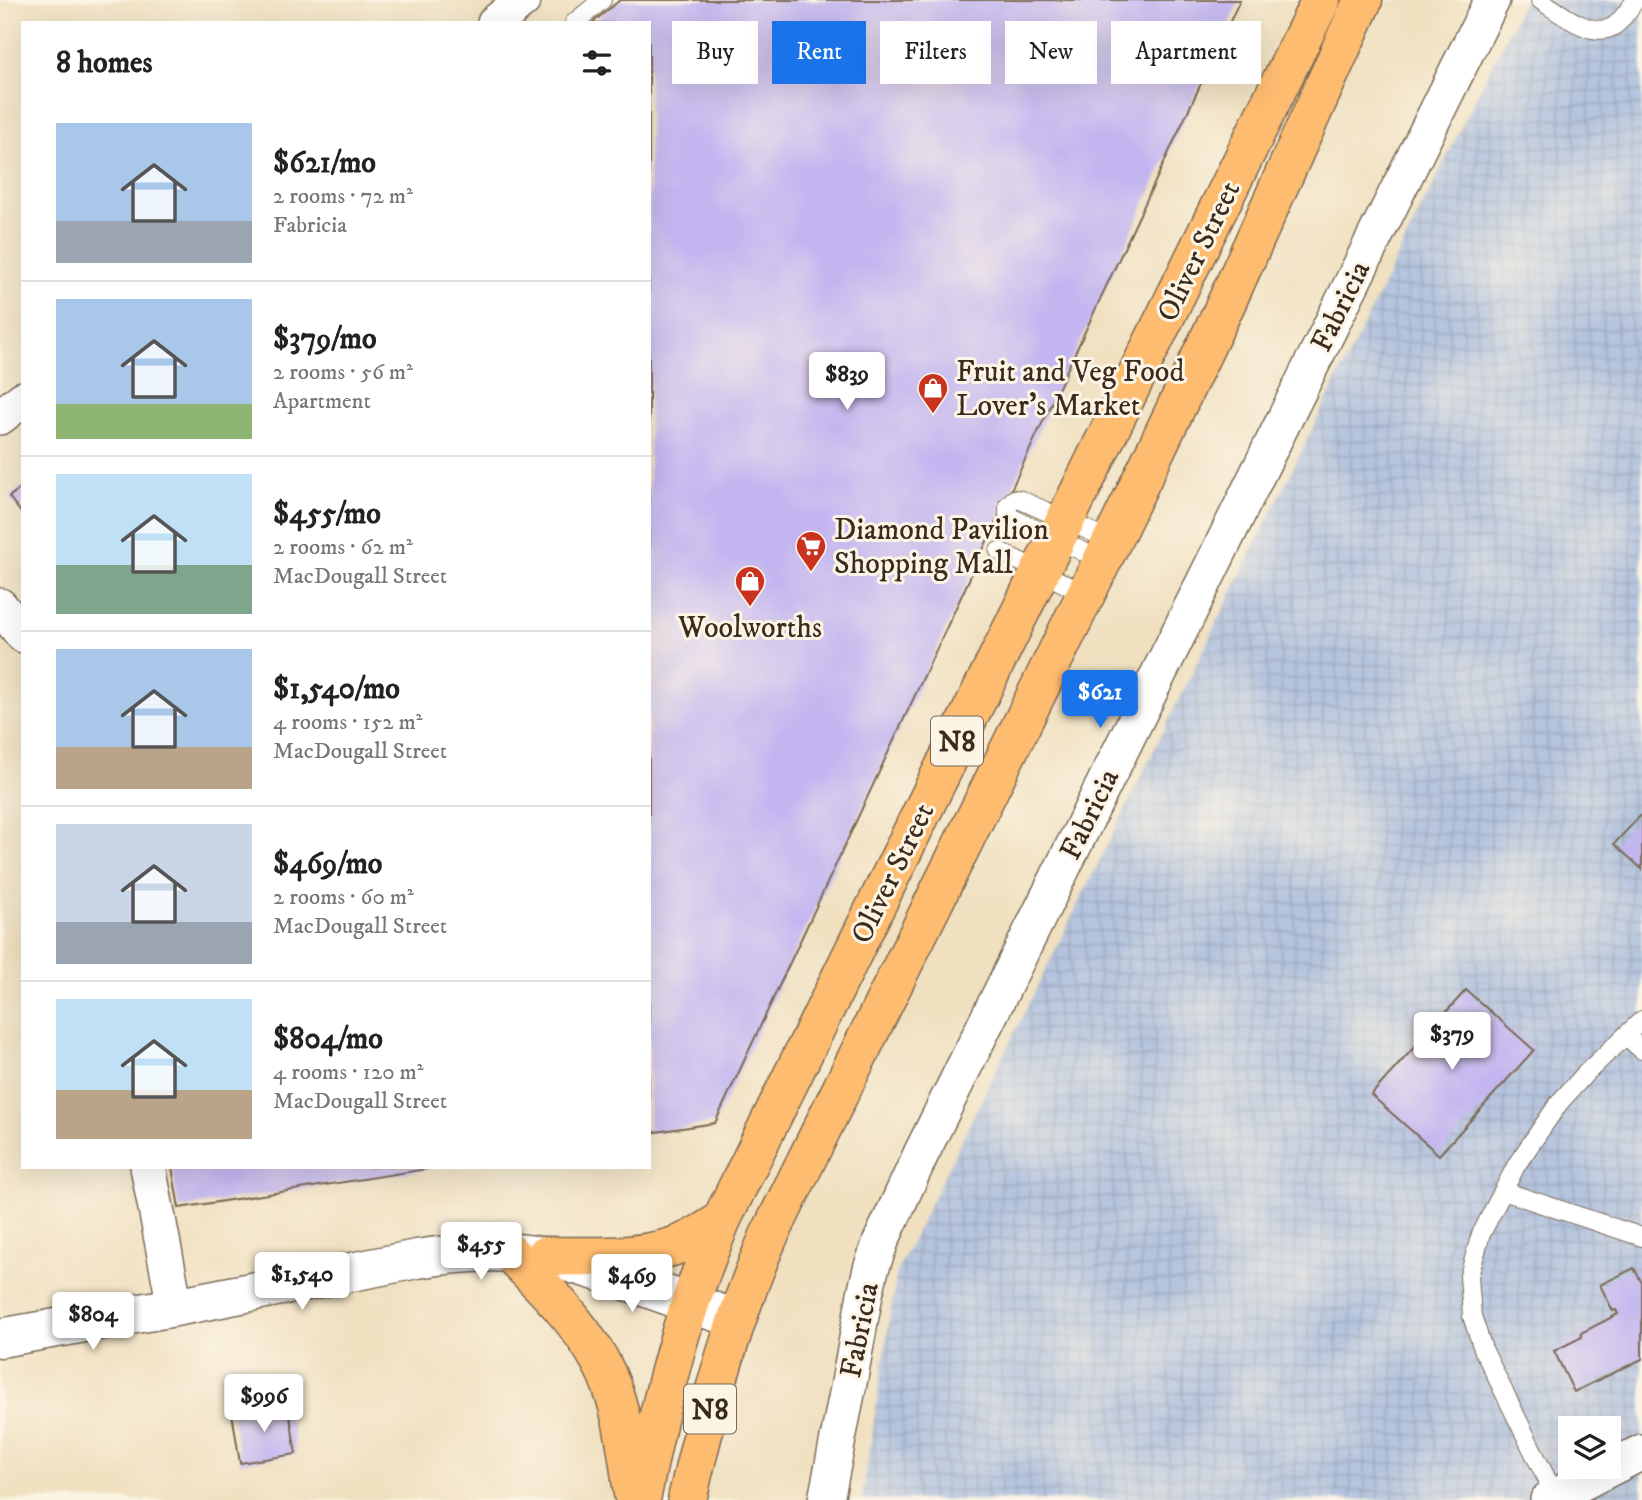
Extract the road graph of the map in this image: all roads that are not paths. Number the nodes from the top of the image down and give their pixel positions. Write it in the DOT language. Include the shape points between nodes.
graph roads {
  1 [pos="523,0"];
  2 [pos="602,0"];
  3 [pos="1321,0"];
  4 [pos="1363,0"];
  5 [pos="1492,0"];
  6 [pos="1540,0"];
  7 [pos="1636,0"];
  8 [pos="497,21"];
  9 [pos="576,21"];
  10 [pos="21,401"];
  11 [pos="0,417"];
  12 [pos="1055,544"];
  13 [pos="999,551"];
  14 [pos="1108,551"];
  15 [pos="1085,594"];
  16 [pos="0,606"];
  17 [pos="21,632"];
  18 [pos="1642,1020"];
  19 [pos="1626,1035"];
  20 [pos="1642,1050"];
  21 [pos="148,1169"];
  22 [pos="1503,1191"];
  23 [pos="721,1221"];
  24 [pos="1642,1237"];
  25 [pos="526,1254"];
  26 [pos="690,1304"];
  27 [pos="175,1307"];
  28 [pos="737,1319"];
  29 [pos="0,1338"];
  30 [pos="1642,1452"];
  31 [pos="1552,1498"];
  32 [pos="634,1500"];
  33 [pos="641,1500"];
  34 [pos="687,1500"];
  35 [pos="825,1500"];
  1 -- 8 [label="street"];
  2 -- 9 [label="lane"];
  3 -- 12 [label="highway, Oliver Street / N8"];
  4 -- 14 [label="highway, Oliver Street / N8"];
  5 -- 35 [label="street, Fabricia" via="881,1241 865,1294"];
  6 -- 7 [label="lane" via="1590,30 1616,25"];
  10 -- 11 [label="street"];
  12 -- 13 [label="lane"];
  12 -- 14 [label="lane"];
  12 -- 15 [label="lane"];
  12 -- 23 [label="highway, Oliver Street / N8"];
  14 -- 15 [label="highway, Oliver Street / N8"];
  15 -- 28 [label="highway, Oliver Street / N8" via="768,1238"];
  16 -- 17 [label="street"];
  18 -- 19 [label="lane"];
  19 -- 20 [label="lane"];
  19 -- 22 [label="lane" via="1559,1103"];
  21 -- 27 [label="street"];
  22 -- 24 [label="lane"];
  22 -- 31 [label="lane" via="1481,1234 1469,1276 1472,1316"];
  23 -- 25 [label="highway" via="682,1243 634,1254"];
  23 -- 26 [label="highway, Oliver Street / N8"];
  25 -- 26 [label="street" via="629,1281"];
  25 -- 27 [label="street" via="444,1255"];
  25 -- 32 [label="highway" via="541,1284 601,1360 625,1437"];
  26 -- 28 [label="street"];
  26 -- 33 [label="highway, Oliver Street / N8" via="660,1406"];
  27 -- 29 [label="street"];
  28 -- 34 [label="highway, Oliver Street / N8"];
  30 -- 31 [label="street"];
}
